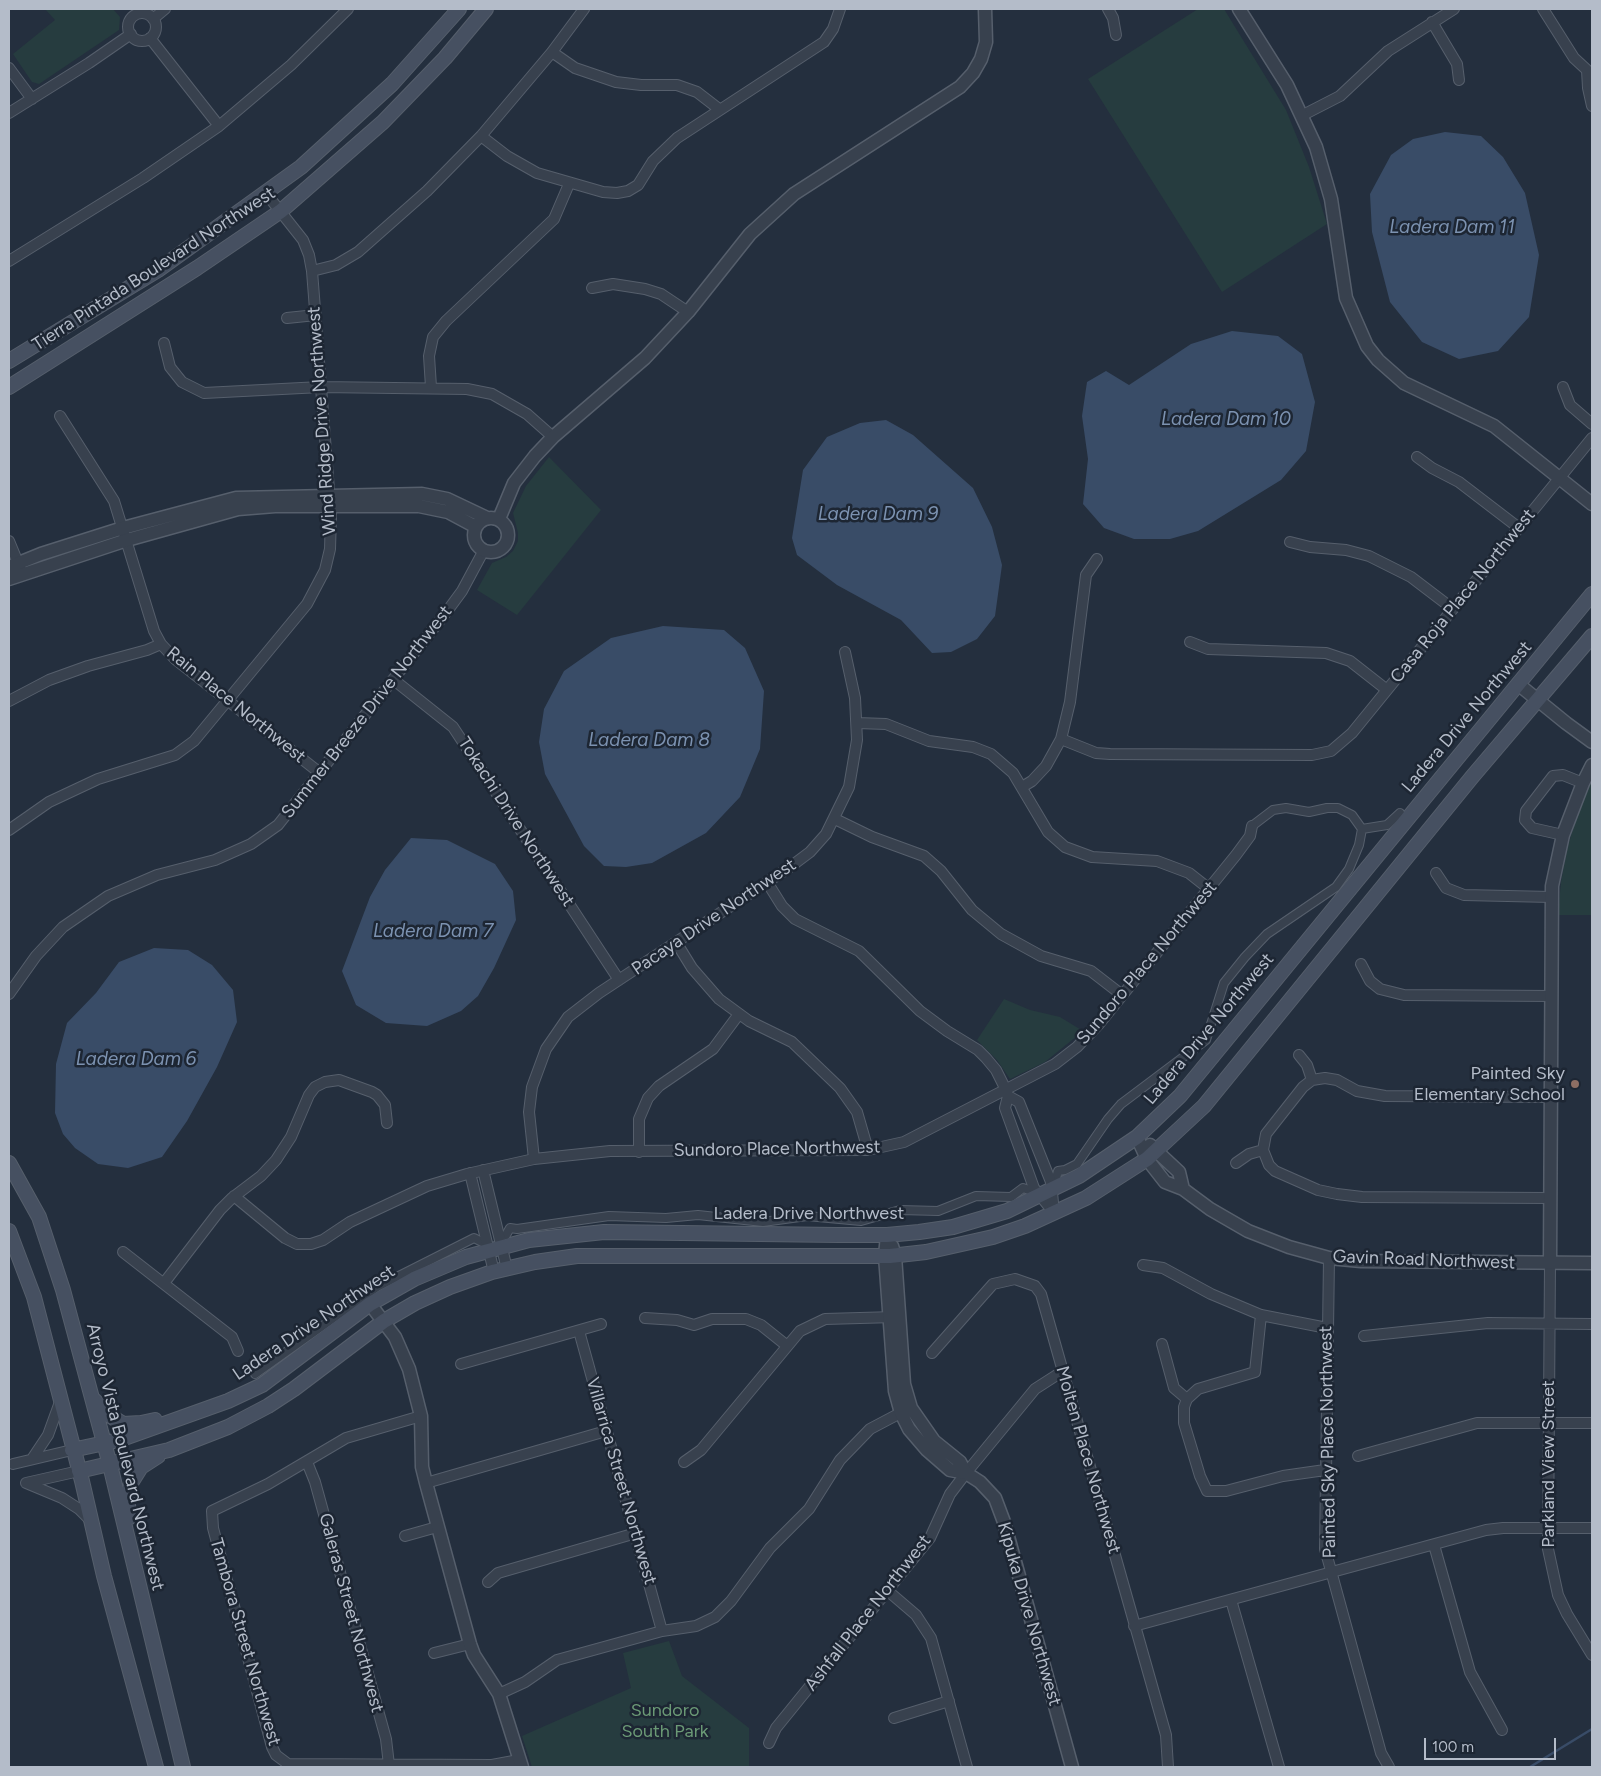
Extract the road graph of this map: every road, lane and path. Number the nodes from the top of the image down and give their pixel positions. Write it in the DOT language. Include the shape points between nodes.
graph roads {
  1 [pos="126,9"];
  2 [pos="165,9"];
  3 [pos="348,9"];
  4 [pos="459,9"];
  5 [pos="486,9"];
  6 [pos="584,9"];
  7 [pos="840,9"];
  8 [pos="985,9"];
  9 [pos="1108,9"];
  10 [pos="1239,9"];
  11 [pos="1454,9"];
  12 [pos="1543,9"];
  13 [pos="133,17"];
  14 [pos="153,19"];
  15 [pos="1432,22"];
  16 [pos="131,34"];
  17 [pos="1116,35"];
  18 [pos="150,38"];
  19 [pos="552,52"];
  20 [pos="9,68"];
  21 [pos="1459,80"];
  22 [pos="32,99"];
  23 [pos="1592,106"];
  24 [pos="720,110"];
  25 [pos="9,113"];
  26 [pos="1303,115"];
  27 [pos="219,126"];
  28 [pos="481,136"];
  29 [pos="569,184"];
  30 [pos="266,192"];
  31 [pos="280,211"];
  32 [pos="9,261"];
  33 [pos="312,271"];
  34 [pos="592,288"];
  35 [pos="688,312"];
  36 [pos="316,314"];
  37 [pos="287,318"];
  38 [pos="164,342"];
  39 [pos="9,361"];
  40 [pos="9,387"];
  41 [pos="321,387"];
  42 [pos="431,387"];
  43 [pos="1563,387"];
  44 [pos="60,416"];
  45 [pos="1592,424"];
  46 [pos="552,437"];
  47 [pos="1592,438"];
  48 [pos="1417,457"];
  49 [pos="1560,479"];
  50 [pos="330,500"];
  51 [pos="1592,504"];
  52 [pos="493,518"];
  53 [pos="476,527"];
  54 [pos="1519,528"];
  55 [pos="125,534"];
  56 [pos="9,541"];
  57 [pos="1290,542"];
  58 [pos="484,550"];
  59 [pos="1097,559"];
  60 [pos="16,568"];
  61 [pos="9,579"];
  62 [pos="1592,594"];
  63 [pos="1453,609"];
  64 [pos="1592,636"];
  65 [pos="1190,642"];
  66 [pos="161,644"];
  67 [pos="845,652"];
  68 [pos="394,680"];
  69 [pos="1518,684"];
  70 [pos="1387,690"];
  71 [pos="1537,699"];
  72 [pos="9,701"];
  73 [pos="228,701"];
  74 [pos="857,723"];
  75 [pos="1061,739"];
  76 [pos="1592,742"];
  77 [pos="1592,765"];
  78 [pos="320,773"];
  79 [pos="1583,783"];
  80 [pos="1022,788"];
  81 [pos="1400,813"];
  82 [pos="835,819"];
  83 [pos="1252,826"];
  84 [pos="1362,829"];
  85 [pos="9,830"];
  86 [pos="1563,835"];
  87 [pos="1436,873"];
  88 [pos="767,882"];
  89 [pos="1208,888"];
  90 [pos="1551,896"];
  91 [pos="676,942"];
  92 [pos="1361,964"];
  93 [pos="619,980"];
  94 [pos="9,994"];
  95 [pos="1122,995"];
  96 [pos="1550,996"];
  97 [pos="739,1014"];
  98 [pos="1299,1055"];
  99 [pos="1312,1080"];
  100 [pos="1007,1093"];
  101 [pos="1549,1097"];
  102 [pos="387,1122"];
  103 [pos="1137,1136"];
  104 [pos="868,1150"];
  105 [pos="1158,1150"];
  106 [pos="1264,1150"];
  107 [pos="639,1152"];
  108 [pos="534,1159"];
  109 [pos="1146,1159"];
  110 [pos="9,1163"];
  111 [pos="1236,1163"];
  112 [pos="483,1170"];
  113 [pos="470,1173"];
  114 [pos="1044,1188"];
  115 [pos="1182,1189"];
  116 [pos="234,1196"];
  117 [pos="1549,1198"];
  118 [pos="1054,1213"];
  119 [pos="9,1231"];
  120 [pos="887,1235"];
  121 [pos="495,1244"];
  122 [pos="123,1252"];
  123 [pos="890,1256"];
  124 [pos="1329,1258"];
  125 [pos="1550,1263"];
  126 [pos="1592,1263"];
  127 [pos="1143,1265"];
  128 [pos="501,1270"];
  129 [pos="164,1283"];
  130 [pos="370,1304"];
  131 [pos="1261,1315"];
  132 [pos="895,1317"];
  133 [pos="646,1318"];
  134 [pos="384,1321"];
  135 [pos="601,1324"];
  136 [pos="1549,1324"];
  137 [pos="1592,1324"];
  138 [pos="1327,1328"];
  139 [pos="579,1331"];
  140 [pos="1364,1336"];
  141 [pos="1162,1344"];
  142 [pos="786,1345"];
  143 [pos="238,1351"];
  144 [pos="932,1353"];
  145 [pos="461,1364"];
  146 [pos="1063,1371"];
  147 [pos="255,1374"];
  148 [pos="91,1397"];
  149 [pos="1187,1399"];
  150 [pos="60,1402"];
  151 [pos="906,1410"];
  152 [pos="197,1413"];
  153 [pos="421,1416"];
  154 [pos="1548,1422"];
  155 [pos="1592,1423"];
  156 [pos="606,1431"];
  157 [pos="103,1443"];
  158 [pos="72,1450"];
  159 [pos="169,1450"];
  160 [pos="1358,1456"];
  161 [pos="32,1459"];
  162 [pos="307,1462"];
  163 [pos="684,1462"];
  164 [pos="13,1464"];
  165 [pos="110,1464"];
  166 [pos="1325,1470"];
  167 [pos="79,1471"];
  168 [pos="966,1472"];
  169 [pos="426,1482"];
  170 [pos="92,1522"];
  171 [pos="437,1527"];
  172 [pos="1548,1527"];
  173 [pos="1592,1528"];
  174 [pos="636,1533"];
  175 [pos="405,1536"];
  176 [pos="1434,1545"];
  177 [pos="1331,1573"];
  178 [pos="137,1578"];
  179 [pos="488,1582"];
  180 [pos="888,1591"];
  181 [pos="1232,1600"];
  182 [pos="1134,1626"];
  183 [pos="662,1631"];
  184 [pos="470,1644"];
  185 [pos="434,1653"];
  186 [pos="1592,1655"];
  187 [pos="500,1694"];
  188 [pos="949,1701"];
  189 [pos="894,1718"];
  190 [pos="1502,1730"];
  191 [pos="769,1743"];
  192 [pos="521,1764"];
  193 [pos="389,1765"];
  194 [pos="288,1766"];
  195 [pos="156,1767"];
  196 [pos="184,1767"];
  197 [pos="967,1767"];
  198 [pos="1072,1767"];
  199 [pos="1168,1767"];
  200 [pos="1278,1767"];
  201 [pos="1389,1767"];
  1 -- 13 [label="street"];
  2 -- 14 [label="street"];
  3 -- 27 [label="street" via="291,65"];
  4 -- 30 [label="main road, Tierra Pintada Boulevard Northwest" via="392,84 301,167"];
  5 -- 31 [label="main road, Tierra Pintada Boulevard Northwest" via="445,58 389,116"];
  6 -- 19 [label="street"];
  7 -- 24 [label="street" via="824,42"];
  8 -- 35 [label="street" via="986,42 981,59 960,88 794,194 750,234"];
  9 -- 17 [label="street"];
  10 -- 26 [label="street"];
  11 -- 15 [label="street"];
  12 -- 23 [label="street" via="1574,58 1588,70"];
  13 -- 14 [label="street" via="141,13"];
  13 -- 16 [label="street" via="129,25"];
  14 -- 18 [label="street" via="156,27"];
  15 -- 21 [label="street" via="1457,64"];
  15 -- 26 [label="street" via="1388,51 1340,96"];
  16 -- 18 [label="street" via="137,40"];
  16 -- 22 [label="street"];
  18 -- 27 [label="street"];
  19 -- 24 [label="street" via="575,68 616,82 684,87 697,92"];
  19 -- 28 [label="street"];
  20 -- 22 [label="street"];
  22 -- 25 [label="street"];
  24 -- 29 [label="street" via="677,138 653,161 638,185 628,191 603,192"];
  26 -- 49 [label="street" via="1332,199 1346,298 1367,346 1404,383 1494,426"];
  27 -- 32 [label="street" via="143,178"];
  28 -- 29 [label="street" via="537,173"];
  28 -- 33 [label="street" via="427,191 358,252 336,265"];
  29 -- 42 [label="street" via="554,219 433,337 429,356"];
  30 -- 31 [label="street, Wind Ridge Drive Northwest"];
  30 -- 39 [label="main road, Tierra Pintada Boulevard Northwest" via="158,270"];
  31 -- 33 [label="street, Wind Ridge Drive Northwest" via="302,240"];
  31 -- 40 [label="main road, Tierra Pintada Boulevard Northwest" via="197,268"];
  33 -- 36 [label="street, Wind Ridge Drive Northwest"];
  34 -- 35 [label="street" via="614,284 646,289 661,294"];
  35 -- 46 [label="street" via="645,358"];
  36 -- 37 [label="street"];
  36 -- 41 [label="street, Wind Ridge Drive Northwest"];
  38 -- 41 [label="street" via="170,367 182,382 204,393"];
  41 -- 42 [label="street"];
  41 -- 50 [label="street, Wind Ridge Drive Northwest"];
  42 -- 46 [label="street" via="492,394 527,414"];
  43 -- 45 [label="street" via="1570,405"];
  44 -- 55 [label="street, Rain Place Northwest" via="114,502"];
  46 -- 52 [label="street" via="514,483"];
  47 -- 49 [label="street, Casa Roja Place Northwest"];
  48 -- 54 [label="street" via="1459,482"];
  49 -- 51 [label="street"];
  49 -- 54 [label="street, Casa Roja Place Northwest"];
  50 -- 52 [label="street" via="422,494 447,499"];
  50 -- 53 [label="street" via="419,506 448,512"];
  50 -- 55 [label="street" via="238,509"];
  50 -- 73 [label="street, Wind Ridge Drive Northwest" via="330,549 319,583 307,604"];
  52 -- 53 [label="street"];
  52 -- 58 [label="street" via="508,530 507,542 498,550"];
  53 -- 58 [label="street" via="476,542"];
  54 -- 63 [label="street, Casa Roja Place Northwest"];
  55 -- 60 [label="street"];
  55 -- 66 [label="street, Rain Place Northwest" via="154,631"];
  56 -- 60 [label="street"];
  57 -- 63 [label="street" via="1369,556 1411,577"];
  58 -- 68 [label="street, Summer Breeze Drive Northwest" via="462,591"];
  59 -- 75 [label="street" via="1086,575 1070,702"];
  60 -- 61 [label="street"];
  62 -- 69 [label="main road, Ladera Drive Northwest"];
  63 -- 70 [label="street, Casa Roja Place Northwest"];
  64 -- 71 [label="main road"];
  65 -- 70 [label="street" via="1208,650 1326,653 1350,661"];
  66 -- 72 [label="street" via="49,680"];
  66 -- 73 [label="street, Rain Place Northwest"];
  67 -- 74 [label="street, Pacaya Drive Northwest" via="854,690"];
  68 -- 78 [label="street, Summer Breeze Drive Northwest"];
  68 -- 93 [label="street, Tokachi Drive Northwest" via="453,727"];
  69 -- 71 [label="street"];
  69 -- 103 [label="main road, Ladera Drive Northwest" via="1180,1096"];
  70 -- 75 [label="street, Casa Roja Place Northwest" via="1352,733 1331,751 1312,755 1110,754"];
  71 -- 76 [label="street"];
  71 -- 105 [label="main road" via="1204,1106"];
  73 -- 78 [label="street, Rain Place Northwest"];
  73 -- 85 [label="street, Wind Ridge Drive Northwest" via="194,741 175,755 98,779 49,802"];
  74 -- 80 [label="street" via="886,724 929,741 981,750 1003,764"];
  74 -- 82 [label="street, Pacaya Drive Northwest" via="852,775"];
  75 -- 80 [label="street" via="1046,766"];
  77 -- 79 [label="street"];
  78 -- 94 [label="street, Summer Breeze Drive Northwest" via="278,825 251,844 215,860 157,876 108,896 63,927 36,956"];
  79 -- 86 [label="street"];
  79 -- 86 [label="street" via="1563,775 1553,776 1526,811 1525,820 1532,828"];
  80 -- 89 [label="street" via="1048,832 1065,847 1092,857 1157,862 1189,873"];
  81 -- 84 [label="street" via="1387,826"];
  82 -- 88 [label="street, Pacaya Drive Northwest" via="810,852"];
  82 -- 95 [label="street" via="924,856 941,871 972,910 1001,934 1041,956 1091,971"];
  83 -- 84 [label="street" via="1273,810 1286,808 1308,812 1338,808 1352,816"];
  83 -- 89 [label="street, Sundoro Place Northwest" via="1250,836"];
  84 -- 114 [label="street" via="1349,869 1336,887 1267,934 1224,983 1206,1040 1121,1104 1077,1164 1058,1171"];
  86 -- 90 [label="street"];
  87 -- 90 [label="street" via="1446,888 1464,895"];
  88 -- 91 [label="street, Pacaya Drive Northwest"];
  88 -- 100 [label="street" via="782,906 796,919 859,951 920,1011 978,1050 996,1070"];
  89 -- 95 [label="street, Sundoro Place Northwest"];
  90 -- 96 [label="street"];
  91 -- 93 [label="street, Pacaya Drive Northwest"];
  91 -- 97 [label="street" via="699,978"];
  92 -- 96 [label="street" via="1370,981 1392,993 1418,996"];
  93 -- 108 [label="street, Pacaya Drive Northwest" via="568,1017 546,1048 530,1100"];
  95 -- 100 [label="street, Sundoro Place Northwest" via="1072,1051"];
  96 -- 101 [label="street"];
  97 -- 104 [label="street" via="792,1042 840,1088 857,1112"];
  97 -- 107 [label="street" via="713,1048 659,1086 648,1098 639,1119"];
  98 -- 99 [label="street"];
  99 -- 101 [label="street" via="1337,1080 1358,1091 1384,1096"];
  99 -- 106 [label="street" via="1266,1134"];
  100 -- 104 [label="street, Sundoro Place Northwest" via="916,1137 890,1147"];
  100 -- 114 [label="street" via="1019,1102"];
  100 -- 114 [label="street" via="1005,1108 1034,1188"];
  101 -- 117 [label="street"];
  102 -- 116 [label="street" via="385,1105 378,1095 343,1081 319,1084 312,1091 291,1137 276,1160"];
  103 -- 105 [label="street"];
  103 -- 109 [label="street, Gavin Road Northwest"];
  103 -- 114 [label="main road, Ladera Drive Northwest" via="1079,1176"];
  104 -- 107 [label="street, Sundoro Place Northwest"];
  105 -- 109 [label="main road"];
  105 -- 115 [label="street" via="1179,1172"];
  106 -- 111 [label="street" via="1249,1154"];
  106 -- 117 [label="street" via="1275,1172 1336,1194 1362,1197"];
  107 -- 108 [label="street, Sundoro Place Northwest" via="591,1152"];
  108 -- 112 [label="street, Sundoro Place Northwest"];
  109 -- 115 [label="street, Gavin Road Northwest" via="1165,1182"];
  109 -- 118 [label="main road" via="1086,1198"];
  110 -- 148 [label="main road, Arroyo Vista Boulevard Northwest" via="38,1217 63,1290"];
  112 -- 113 [label="street, Sundoro Place Northwest"];
  112 -- 121 [label="street"];
  113 -- 116 [label="street, Sundoro Place Northwest" via="410,1193 311,1244 296,1244 284,1238"];
  113 -- 121 [label="street"];
  114 -- 118 [label="street"];
  114 -- 120 [label="main road, Ladera Drive Northwest" via="1007,1211 953,1227"];
  114 -- 121 [label="street" via="1023,1188 1011,1196 976,1196 938,1211 900,1210 860,1221 807,1216 763,1222 698,1214 666,1218 609,1216 510,1228"];
  115 -- 124 [label="street, Gavin Road Northwest" via="1248,1231"];
  116 -- 129 [label="street"];
  117 -- 125 [label="street"];
  118 -- 123 [label="main road" via="993,1237 926,1252"];
  119 -- 150 [label="main road" via="34,1297"];
  120 -- 121 [label="main road, Ladera Drive Northwest" via="604,1232"];
  120 -- 123 [label="street, Kipuka Drive Northwest"];
  121 -- 128 [label="street"];
  121 -- 130 [label="main road, Ladera Drive Northwest" via="414,1279"];
  121 -- 147 [label="street" via="474,1238 377,1287"];
  122 -- 129 [label="street"];
  123 -- 128 [label="main road" via="576,1256"];
  123 -- 132 [label="street, Kipuka Drive Northwest"];
  124 -- 125 [label="street, Gavin Road Northwest"];
  124 -- 138 [label="street, Painted Sky Place Northwest"];
  125 -- 126 [label="street, Gavin Road Northwest"];
  125 -- 136 [label="street, Parkland View Street"];
  127 -- 131 [label="street" via="1163,1268 1211,1294"];
  128 -- 134 [label="main road" via="450,1287"];
  129 -- 143 [label="street" via="232,1337"];
  130 -- 134 [label="street"];
  130 -- 152 [label="main road, Ladera Drive Northwest" via="262,1385"];
  131 -- 138 [label="street"];
  131 -- 149 [label="street" via="1254,1372 1198,1389"];
  132 -- 142 [label="street" via="825,1319 800,1331"];
  132 -- 151 [label="street, Kipuka Drive Northwest" via="894,1391"];
  133 -- 142 [label="street" via="694,1325 712,1319 746,1319 761,1325"];
  134 -- 153 [label="street" via="402,1350"];
  134 -- 159 [label="main road" via="268,1406 228,1427"];
  135 -- 139 [label="street"];
  136 -- 137 [label="street"];
  136 -- 140 [label="street" via="1488,1323"];
  136 -- 154 [label="street, Parkland View Street"];
  138 -- 166 [label="street, Painted Sky Place Northwest"];
  139 -- 145 [label="street"];
  139 -- 156 [label="street, Villarrica Street Northwest"];
  141 -- 149 [label="street" via="1174,1388"];
  142 -- 163 [label="street" via="701,1450"];
  144 -- 146 [label="street, Molten Place Northwest" via="984,1291 993,1284 1015,1279 1030,1284 1040,1294"];
  146 -- 168 [label="street, Ashfall Place Northwest" via="1035,1389"];
  146 -- 182 [label="street, Molten Place Northwest"];
  148 -- 152 [label="main road" via="109,1416 123,1424"];
  148 -- 157 [label="main road, Arroyo Vista Boulevard Northwest"];
  149 -- 166 [label="street" via="1184,1423 1207,1491 1226,1491 1283,1476"];
  150 -- 158 [label="main road"];
  150 -- 161 [label="street" via="48,1435"];
  151 -- 168 [label="street, Kipuka Drive Northwest" via="909,1429 927,1450 950,1470"];
  151 -- 183 [label="street" via="870,1430 840,1460 809,1509 770,1548 731,1602 715,1617 696,1626"];
  152 -- 157 [label="main road, Ladera Drive Northwest"];
  153 -- 162 [label="street" via="346,1438"];
  153 -- 169 [label="street" via="422,1467"];
  154 -- 155 [label="street"];
  154 -- 160 [label="street" via="1477,1423"];
  154 -- 172 [label="street, Parkland View Street"];
  156 -- 169 [label="street"];
  156 -- 174 [label="street, Villarrica Street Northwest"];
  157 -- 158 [label="main road, Ladera Drive Northwest"];
  157 -- 165 [label="main road, Arroyo Vista Boulevard Northwest"];
  158 -- 161 [label="street"];
  158 -- 167 [label="main road"];
  159 -- 165 [label="main road"];
  159 -- 178 [label="main road" via="141,1467 131,1483 128,1506 141,1563"];
  161 -- 164 [label="street"];
  162 -- 193 [label="street, Galeras Street Northwest" via="381,1720"];
  162 -- 194 [label="street, Tambora Street Northwest" via="212,1511 212,1528 272,1747"];
  165 -- 167 [label="main road"];
  165 -- 178 [label="main road, Arroyo Vista Boulevard Northwest"];
  166 -- 177 [label="street, Painted Sky Place Northwest" via="1325,1549"];
  167 -- 170 [label="main road"];
  167 -- 170 [label="street" via="24,1484 62,1498"];
  168 -- 180 [label="street, Ashfall Place Northwest" via="950,1494 930,1538"];
  168 -- 198 [label="street, Kipuka Drive Northwest" via="995,1498 1004,1522"];
  169 -- 171 [label="street"];
  170 -- 195 [label="main road"];
  171 -- 175 [label="street"];
  171 -- 184 [label="street"];
  172 -- 173 [label="street"];
  172 -- 176 [label="street" via="1486,1530"];
  172 -- 186 [label="street, Parkland View Street" via="1548,1550 1558,1595"];
  174 -- 179 [label="street" via="498,1573"];
  174 -- 183 [label="street, Villarrica Street Northwest"];
  176 -- 177 [label="street"];
  176 -- 190 [label="street" via="1470,1672"];
  177 -- 181 [label="street"];
  177 -- 201 [label="street, Painted Sky Place Northwest" via="1381,1753"];
  178 -- 196 [label="main road, Arroyo Vista Boulevard Northwest"];
  180 -- 188 [label="street" via="916,1616 931,1638"];
  180 -- 191 [label="street, Ashfall Place Northwest" via="776,1728"];
  181 -- 182 [label="street"];
  181 -- 200 [label="street"];
  182 -- 199 [label="street, Molten Place Northwest" via="1166,1735"];
  183 -- 187 [label="street" via="556,1660 525,1682"];
  184 -- 185 [label="street"];
  184 -- 187 [label="street"];
  187 -- 192 [label="street"];
  188 -- 189 [label="street"];
  188 -- 197 [label="street"];
  192 -- 193 [label="street"];
  193 -- 194 [label="street"];
}
